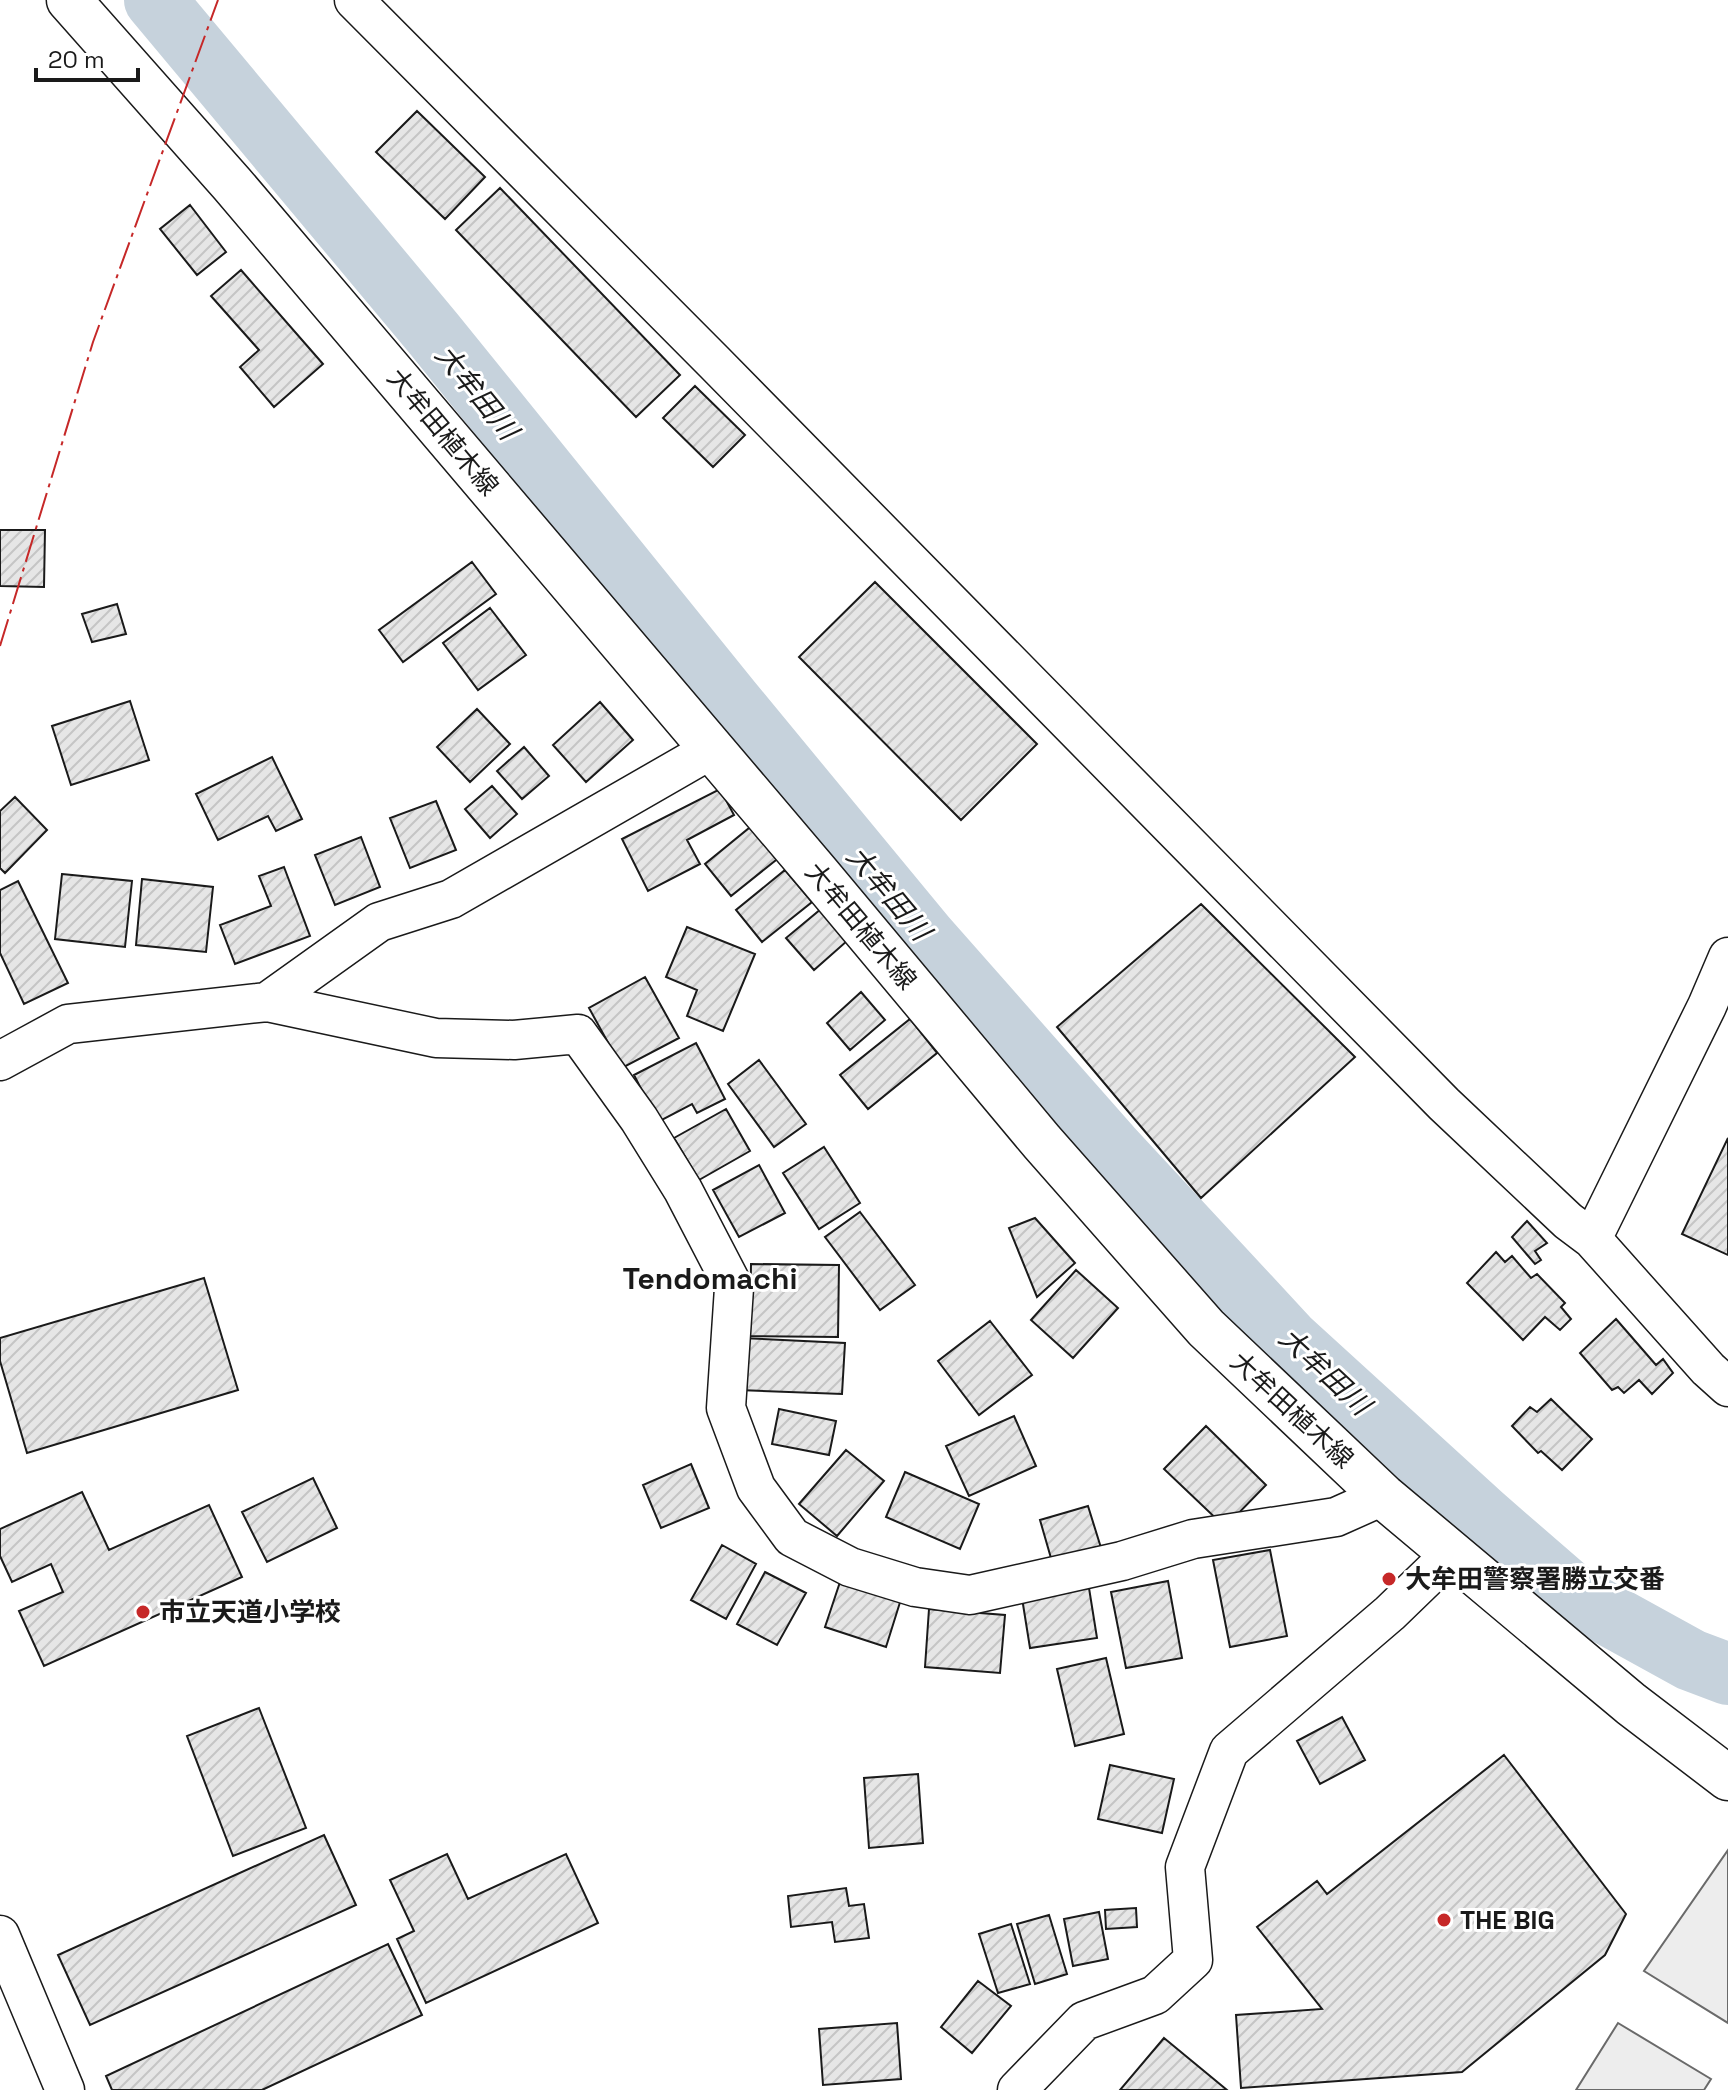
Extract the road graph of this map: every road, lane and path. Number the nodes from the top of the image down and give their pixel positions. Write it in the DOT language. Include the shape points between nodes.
graph roads {
  1 [pos="69,0"];
  2 [pos="354,0"];
  3 [pos="712,749"];
  4 [pos="1728,957"];
  5 [pos="267,1002"];
  6 [pos="0,1061"];
  7 [pos="1592,1239"];
  8 [pos="1728,1387"];
  9 [pos="1383,1496"];
  10 [pos="1451,1554"];
  11 [pos="1728,1778"];
  12 [pos="0,1935"];
  13 [pos="65,2090"];
  14 [pos="1017,2090"];
  1 -- 3 [label="main road, 大牟田植木線"];
  2 -- 7 [label="street" via="1444,1104"];
  3 -- 5 [label="street" via="451,899 379,922"];
  3 -- 9 [label="main road, 大牟田植木線" via="1042,1142 1206,1328"];
  4 -- 7 [label="street"];
  5 -- 6 [label="street" via="68,1024"];
  5 -- 9 [label="street" via="436,1038 514,1040 578,1034 683,1190 734,1288 726,1408 756,1488 792,1537 850,1567 915,1587 970,1595 1122,1561 1193,1539 1336,1517"];
  7 -- 8 [label="street"];
  9 -- 10 [label="main road, 大牟田植木線"];
  10 -- 11 [label="main road, 大牟田植木線"];
  10 -- 14 [label="street" via="1229,1751 1185,1867 1193,1960 1155,1995 1084,2021"];
  12 -- 13 [label="street"];
}
